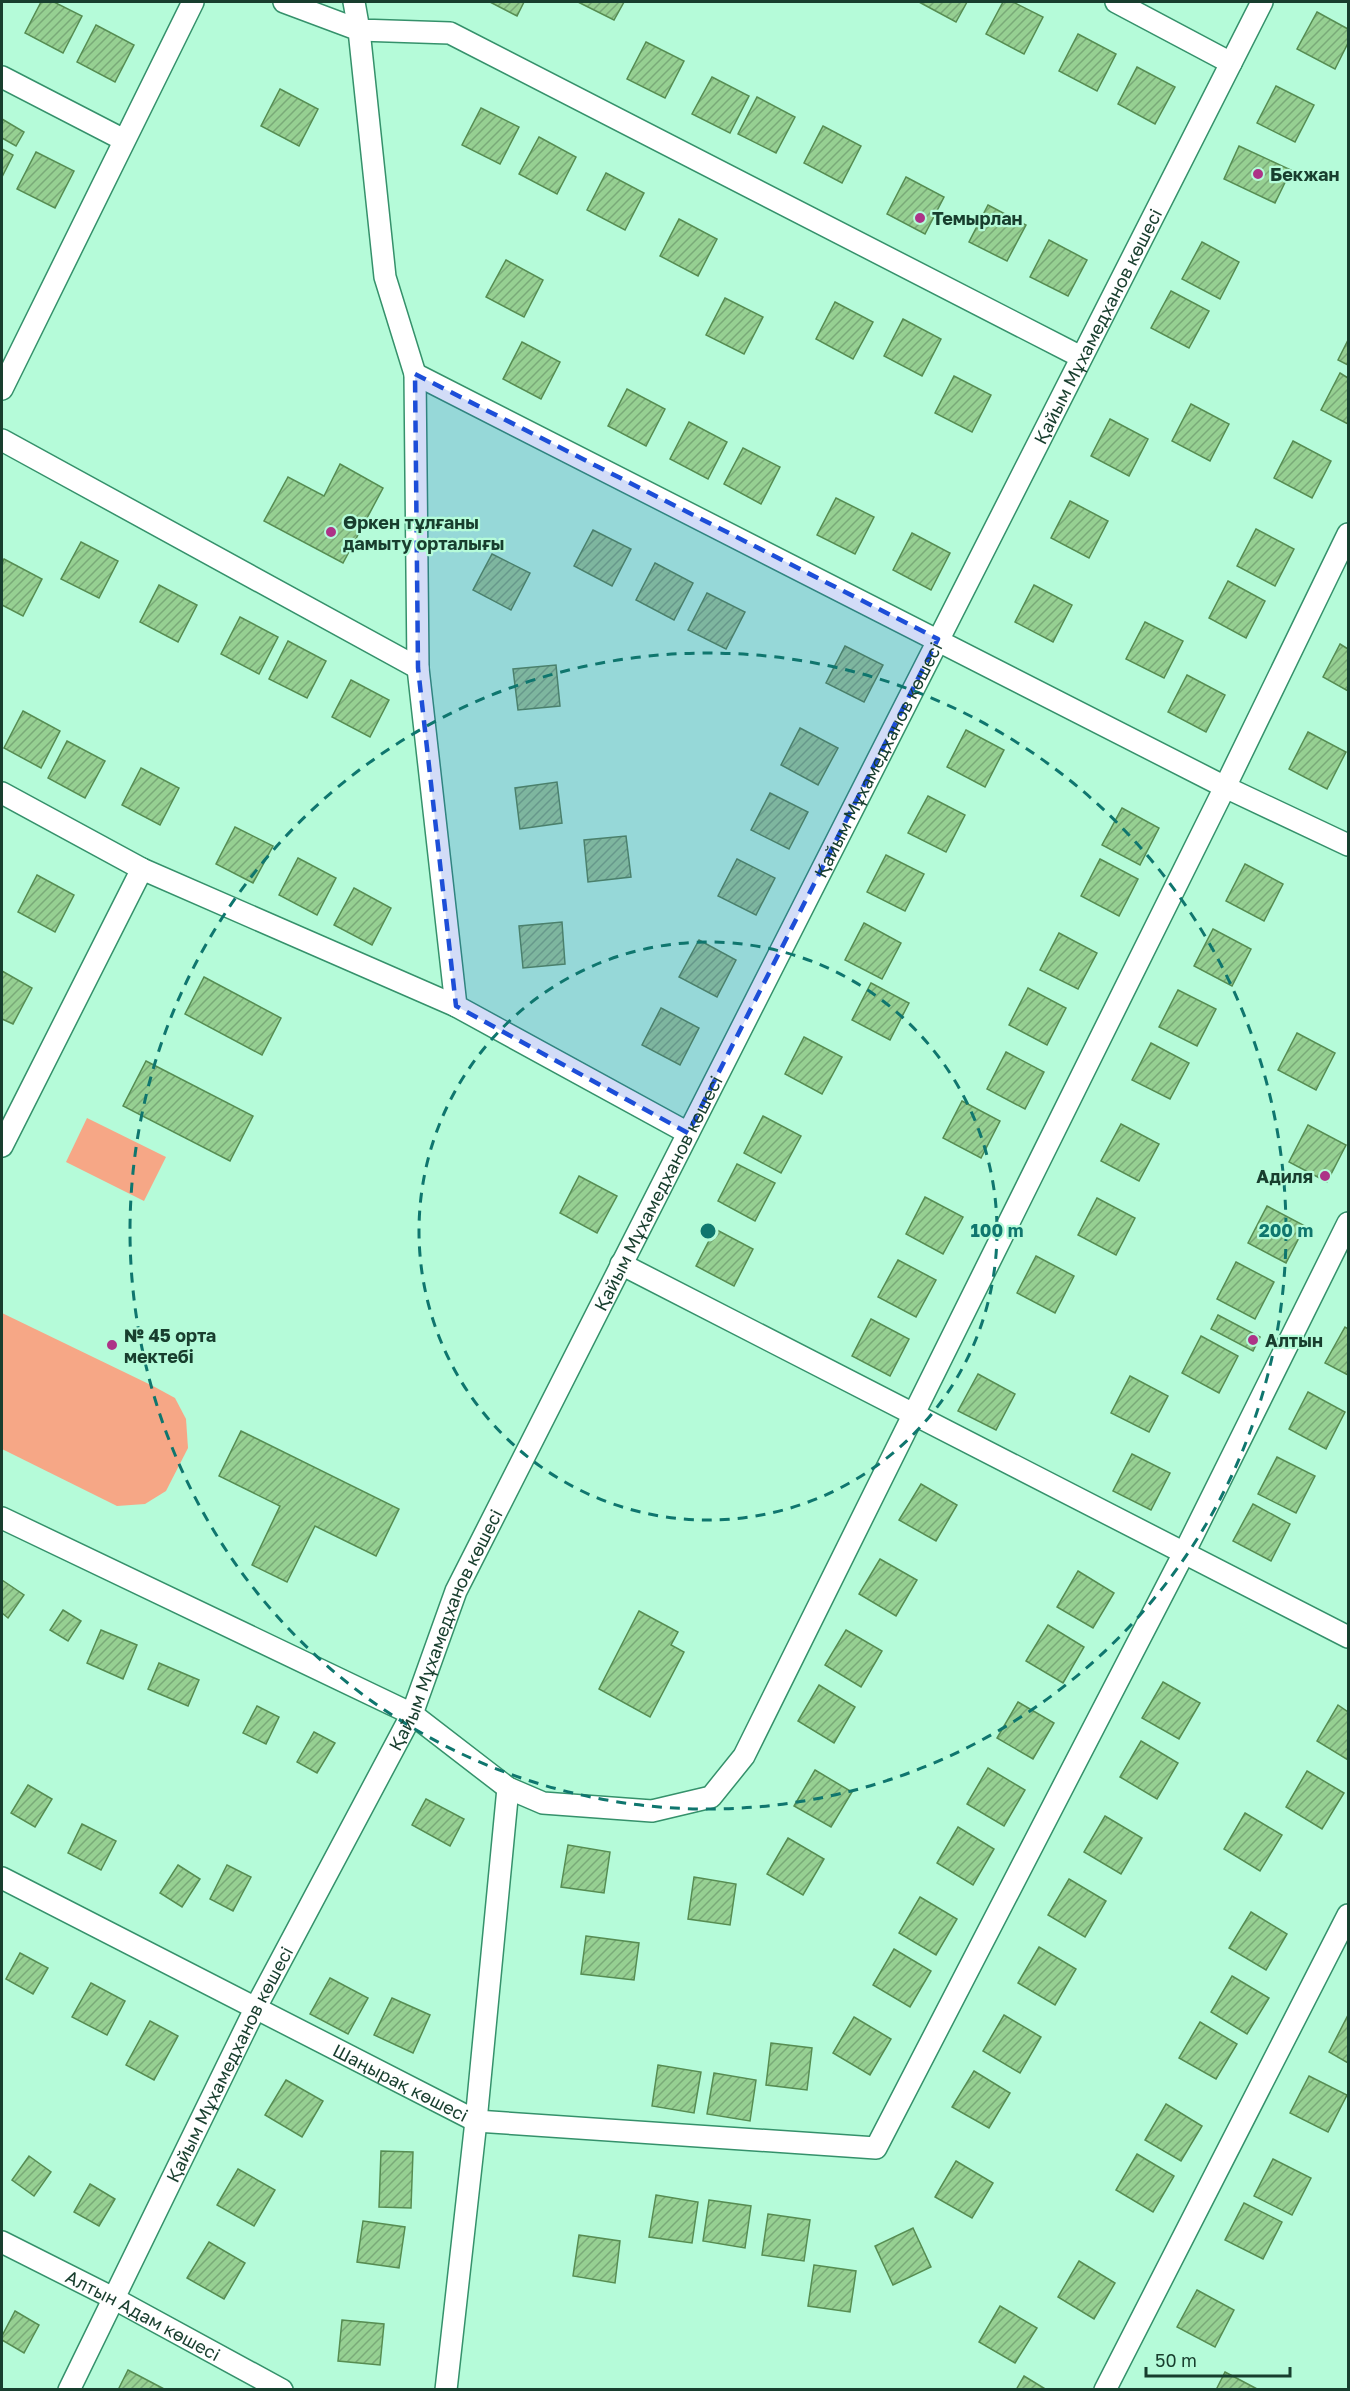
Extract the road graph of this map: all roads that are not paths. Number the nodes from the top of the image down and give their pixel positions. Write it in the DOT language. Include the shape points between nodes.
graph roads {
  1 [pos="193,2"];
  2 [pos="284,2"];
  3 [pos="354,2"];
  4 [pos="1116,2"];
  5 [pos="1262,2"];
  6 [pos="359,30"];
  7 [pos="1230,63"];
  8 [pos="2,77"];
  9 [pos="124,140"];
  10 [pos="1082,357"];
  11 [pos="415,374"];
  12 [pos="2,389"];
  13 [pos="2,440"];
  14 [pos="1348,534"];
  15 [pos="938,639"];
  16 [pos="418,668"];
  17 [pos="1226,787"];
  18 [pos="2,793"];
  19 [pos="1348,844"];
  20 [pos="142,869"];
  21 [pos="456,1006"];
  22 [pos="688,1133"];
  23 [pos="2,1146"];
  24 [pos="1348,1223"];
  25 [pos="621,1264"];
  26 [pos="915,1414"];
  27 [pos="2,1518"];
  28 [pos="1184,1553"];
  29 [pos="1348,1637"];
  30 [pos="412,1714"];
  31 [pos="508,1788"];
  32 [pos="2,1878"];
  33 [pos="1348,1916"];
  34 [pos="256,2007"];
  35 [pos="476,2121"];
  36 [pos="2,2242"];
  37 [pos="113,2298"];
  38 [pos="69,2390"];
  39 [pos="282,2390"];
  40 [pos="446,2390"];
  41 [pos="1105,2390"];
  1 -- 9 [label="street"];
  2 -- 6 [label="street"];
  3 -- 6 [label="street"];
  4 -- 7 [label="street"];
  5 -- 7 [label="street, Қайым Мұхамедханов көшесі"];
  6 -- 10 [label="street" via="450,33"];
  6 -- 11 [label="street" via="385,277"];
  7 -- 10 [label="street, Қайым Мұхамедханов көшесі"];
  8 -- 9 [label="street"];
  9 -- 12 [label="street"];
  10 -- 15 [label="street, Қайым Мұхамедханов көшесі"];
  11 -- 15 [label="street"];
  11 -- 16 [label="street"];
  13 -- 16 [label="street"];
  14 -- 17 [label="street"];
  15 -- 17 [label="street"];
  15 -- 22 [label="street, Қайым Мұхамедханов көшесі"];
  16 -- 21 [label="street"];
  17 -- 19 [label="street"];
  17 -- 26 [label="street"];
  18 -- 20 [label="street"];
  20 -- 21 [label="street"];
  20 -- 23 [label="street"];
  21 -- 22 [label="street"];
  22 -- 25 [label="street, Қайым Мұхамедханов көшесі"];
  24 -- 28 [label="street"];
  25 -- 26 [label="street"];
  25 -- 30 [label="street, Қайым Мұхамедханов көшесі" via="456,1591"];
  26 -- 28 [label="street"];
  26 -- 31 [label="street" via="744,1756 711,1797 652,1810 543,1803"];
  27 -- 30 [label="street"];
  28 -- 29 [label="street"];
  28 -- 35 [label="street, Шаңырақ көшесі" via="876,2148"];
  30 -- 31 [label="street"];
  30 -- 34 [label="street, Қайым Мұхамедханов көшесі"];
  31 -- 35 [label="street"];
  32 -- 34 [label="street, Шаңырақ көшесі"];
  33 -- 41 [label="street"];
  34 -- 35 [label="street, Шаңырақ көшесі"];
  34 -- 37 [label="street, Қайым Мұхамедханов көшесі"];
  35 -- 40 [label="street"];
  36 -- 37 [label="street, Алтын Адам көшесі"];
  37 -- 38 [label="street, Қайым Мұхамедханов көшесі"];
  37 -- 39 [label="street, Алтын Адам көшесі"];
}
